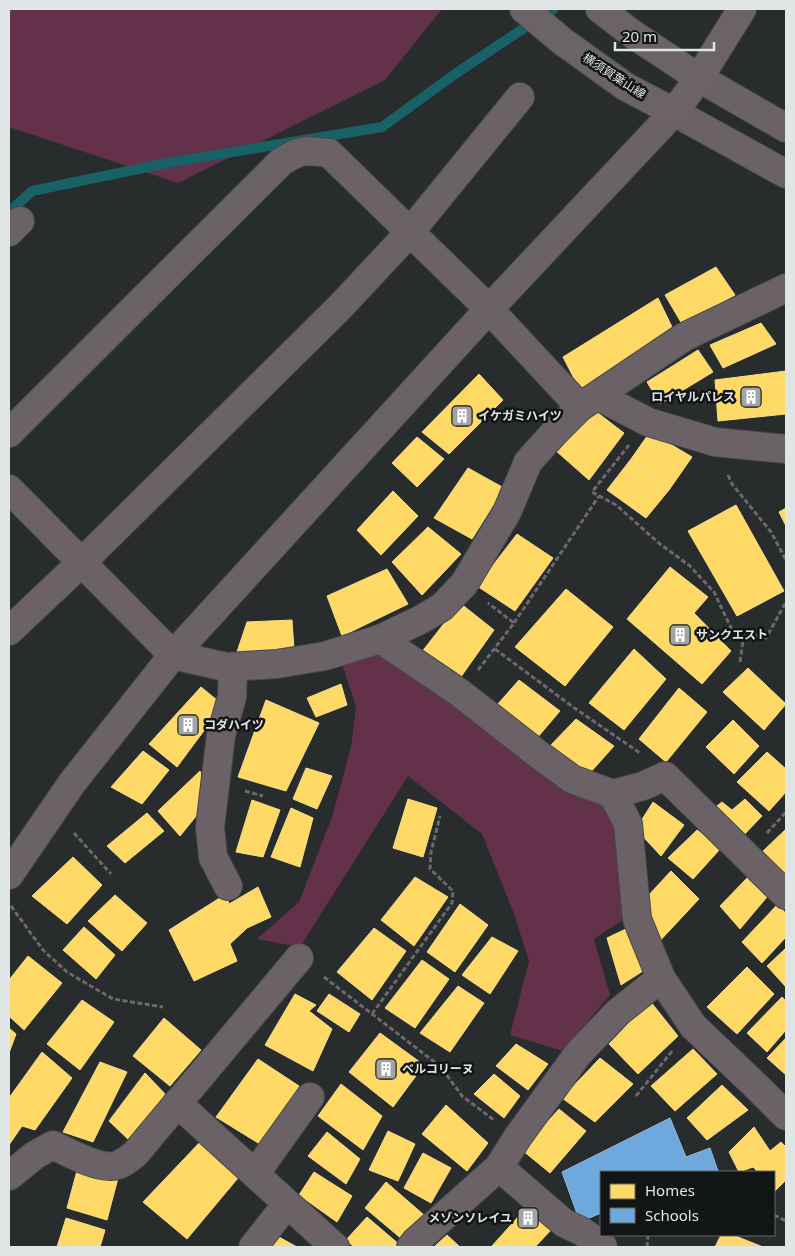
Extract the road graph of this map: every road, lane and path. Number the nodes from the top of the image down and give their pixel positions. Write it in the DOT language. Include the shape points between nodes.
graph roads {
  1 [pos="524,9"];
  2 [pos="600,9"];
  3 [pos="742,9"];
  4 [pos="699,78"];
  5 [pos="520,97"];
  6 [pos="674,112"];
  7 [pos="786,128"];
  8 [pos="786,174"];
  9 [pos="410,232"];
  10 [pos="786,288"];
  11 [pos="489,309"];
  12 [pos="589,402"];
  13 [pos="648,422"];
  14 [pos="9,433"];
  15 [pos="715,442"];
  16 [pos="786,449"];
  17 [pos="9,489"];
  18 [pos="598,496"];
  19 [pos="786,560"];
  20 [pos="81,563"];
  21 [pos="464,584"];
  22 [pos="786,602"];
  23 [pos="514,623"];
  24 [pos="9,631"];
  25 [pos="744,633"];
  26 [pos="380,639"];
  27 [pos="495,649"];
  28 [pos="173,655"];
  29 [pos="740,662"];
  30 [pos="233,666"];
  31 [pos="460,693"];
  32 [pos="665,776"];
  33 [pos="613,794"];
  34 [pos="55,809"];
  35 [pos="440,816"];
  36 [pos="111,874"];
  37 [pos="9,876"];
  38 [pos="228,886"];
  39 [pos="786,895"];
  40 [pos="9,904"];
  41 [pos="299,958"];
  42 [pos="660,978"];
  43 [pos="163,1007"];
  44 [pos="372,1014"];
  45 [pos="693,1026"];
  46 [pos="636,1096"];
  47 [pos="310,1097"];
  48 [pos="176,1103"];
  49 [pos="786,1116"];
  50 [pos="517,1138"];
  51 [pos="498,1167"];
  52 [pos="255,1174"];
  53 [pos="9,1176"];
  54 [pos="287,1204"];
  55 [pos="253,1247"];
  56 [pos="335,1247"];
  57 [pos="412,1247"];
  58 [pos="603,1247"];
  1 -- 6 [label="main road, 横須賀葉山線" via="626,87"];
  2 -- 4 [label="main road"];
  3 -- 4 [label="main road"];
  4 -- 6 [label="main road"];
  4 -- 7 [label="street"];
  5 -- 9 [label="street"];
  6 -- 8 [label="street"];
  6 -- 11 [label="street"];
  9 -- 11 [label="street"];
  9 -- 14 [label="street" via="329,153 309,150 295,153 281,162"];
  9 -- 20 [label="street" via="341,306"];
  10 -- 12 [label="street" via="684,337"];
  11 -- 12 [label="street"];
  11 -- 28 [label="street"];
  12 -- 13 [label="street"];
  12 -- 21 [label="street" via="554,432 528,462 508,512"];
  13 -- 15 [label="street"];
  13 -- 18 [label="path" via="592,492"];
  15 -- 16 [label="street"];
  15 -- 19 [label="path" via="732,484 771,532"];
  17 -- 20 [label="street"];
  18 -- 23 [label="path"];
  18 -- 25 [label="path" via="616,505 690,566 714,592 732,630"];
  20 -- 24 [label="street"];
  20 -- 28 [label="street"];
  21 -- 23 [label="path"];
  21 -- 26 [label="street" via="442,606"];
  22 -- 25 [label="path" via="766,638"];
  23 -- 27 [label="path"];
  25 -- 29 [label="path"];
  26 -- 30 [label="street" via="325,656 277,664"];
  26 -- 31 [label="street"];
  27 -- 31 [label="path"];
  27 -- 32 [label="path" via="572,708 644,756"];
  28 -- 30 [label="street"];
  28 -- 34 [label="street"];
  30 -- 38 [label="street" via="232,697 221,735 210,827 213,857"];
  31 -- 33 [label="street" via="572,778"];
  32 -- 33 [label="street"];
  32 -- 39 [label="street"];
  33 -- 42 [label="street" via="628,824 637,919"];
  34 -- 36 [label="path"];
  34 -- 37 [label="street"];
  35 -- 44 [label="path" via="430,869 453,891 452,903"];
  40 -- 43 [label="path" via="43,950 67,972 113,999"];
  41 -- 44 [label="path"];
  41 -- 48 [label="street"];
  42 -- 45 [label="street"];
  42 -- 50 [label="street" via="617,1013 578,1054"];
  44 -- 50 [label="path" via="441,1067 462,1096"];
  45 -- 46 [label="path"];
  45 -- 49 [label="street"];
  47 -- 52 [label="street"];
  48 -- 52 [label="street"];
  48 -- 53 [label="street" via="135,1154 116,1166 89,1162 53,1145 34,1155"];
  50 -- 51 [label="street"];
  51 -- 57 [label="street"];
  51 -- 58 [label="street" via="564,1223"];
  52 -- 54 [label="street"];
  54 -- 55 [label="street"];
  54 -- 56 [label="street"];
}
